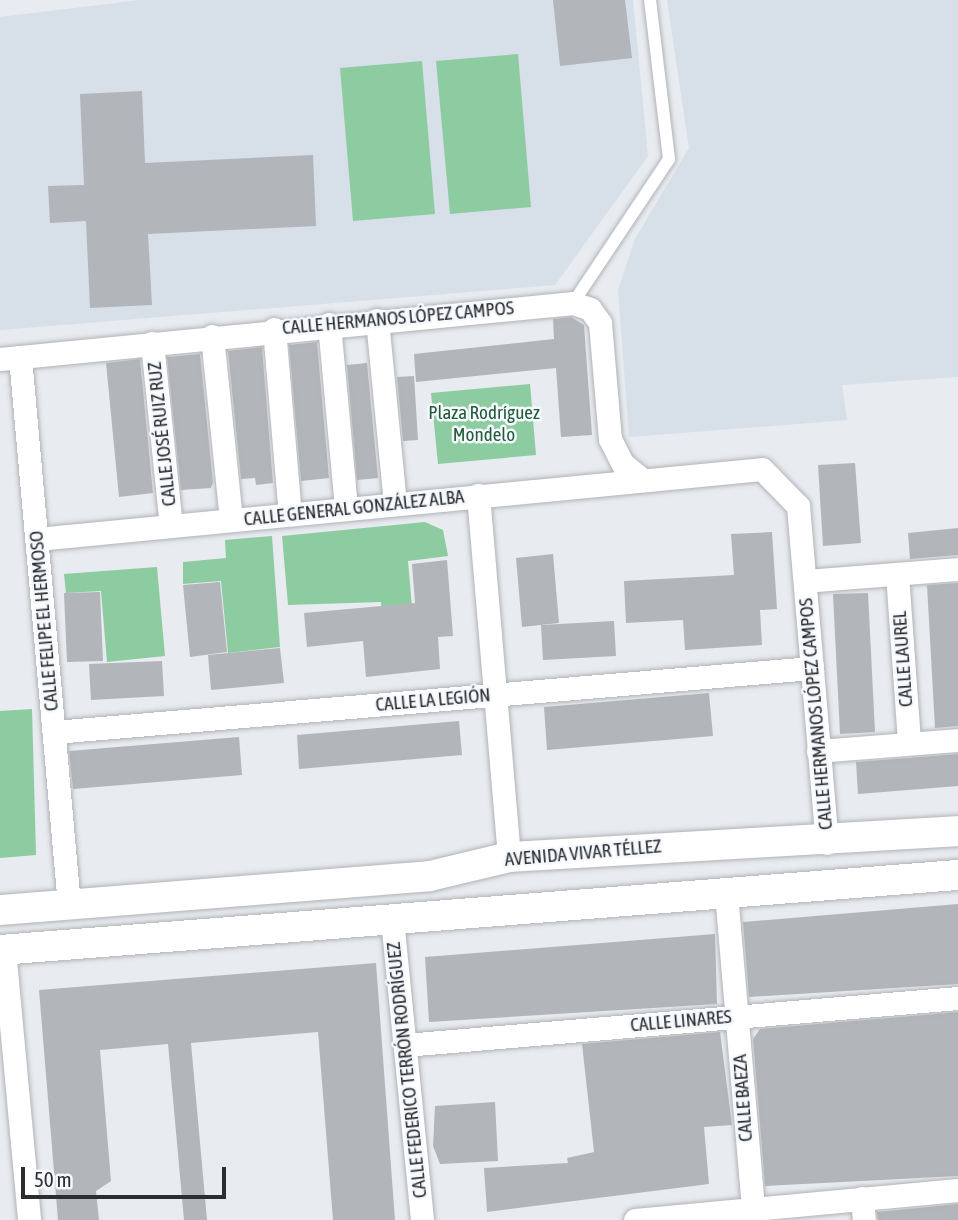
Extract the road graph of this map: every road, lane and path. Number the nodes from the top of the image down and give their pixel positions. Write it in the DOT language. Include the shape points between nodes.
graph roads {
  1 [pos="650,0"];
  2 [pos="573,303"];
  3 [pos="377,320"];
  4 [pos="329,324"];
  5 [pos="274,329"];
  6 [pos="212,336"];
  7 [pos="152,343"];
  8 [pos="10,358"];
  9 [pos="643,480"];
  10 [pos="478,495"];
  11 [pos="395,503"];
  12 [pos="346,508"];
  13 [pos="290,514"];
  14 [pos="231,520"];
  15 [pos="172,526"];
  16 [pos="37,539"];
  17 [pos="958,569"];
  18 [pos="897,574"];
  19 [pos="805,581"];
  20 [pos="812,668"];
  21 [pos="495,695"];
  22 [pos="54,732"];
  23 [pos="958,740"];
  24 [pos="909,743"];
  25 [pos="818,751"];
  26 [pos="958,831"];
  27 [pos="827,843"];
  28 [pos="509,857"];
  29 [pos="958,875"];
  30 [pos="726,893"];
  31 [pos="69,905"];
  32 [pos="0,910"];
  33 [pos="392,919"];
  34 [pos="2,950"];
  35 [pos="958,998"];
  36 [pos="737,1017"];
  37 [pos="405,1045"];
  38 [pos="958,1190"];
  39 [pos="863,1209"];
  40 [pos="753,1214"];
  41 [pos="29,1220"];
  42 [pos="422,1220"];
  43 [pos="635,1220"];
  1 -- 2 [label="lane" via="669,159"];
  2 -- 3 [label="street, CALLE HERMANOS LÓPEZ CAMPOS"];
  2 -- 9 [label="street" via="590,309 600,323 610,439 623,464"];
  3 -- 4 [label="street, CALLE HERMANOS LÓPEZ CAMPOS"];
  3 -- 11 [label="street"];
  4 -- 5 [label="street, CALLE HERMANOS LÓPEZ CAMPOS"];
  4 -- 12 [label="street"];
  5 -- 6 [label="street, CALLE HERMANOS LÓPEZ CAMPOS"];
  5 -- 13 [label="street"];
  6 -- 7 [label="street, CALLE HERMANOS LÓPEZ CAMPOS"];
  6 -- 14 [label="street"];
  7 -- 8 [label="street, CALLE HERMANOS LÓPEZ CAMPOS"];
  7 -- 15 [label="street, CALLE JOSÉ RUIZ RUZ"];
  8 -- 16 [label="street, CALLE FELIPE EL HERMOSO"];
  9 -- 10 [label="street, CALLE HERMANOS LÓPEZ CAMPOS"];
  9 -- 19 [label="street, CALLE HERMANOS LÓPEZ CAMPOS" via="762,468 798,506"];
  10 -- 11 [label="street, CALLE GENERAL GONZÁLEZ ALBA"];
  10 -- 21 [label="street, CALLE GENERAL GONZÁLEZ ALBA"];
  11 -- 12 [label="street, CALLE GENERAL GONZÁLEZ ALBA"];
  12 -- 13 [label="street, CALLE GENERAL GONZÁLEZ ALBA"];
  13 -- 14 [label="street, CALLE GENERAL GONZÁLEZ ALBA"];
  14 -- 15 [label="street, CALLE GENERAL GONZÁLEZ ALBA"];
  15 -- 16 [label="street, CALLE GENERAL GONZÁLEZ ALBA"];
  16 -- 22 [label="street, CALLE FELIPE EL HERMOSO"];
  17 -- 18 [label="street"];
  18 -- 19 [label="street"];
  18 -- 24 [label="street, CALLE LAUREL"];
  19 -- 20 [label="street, CALLE HERMANOS LÓPEZ CAMPOS"];
  20 -- 21 [label="street, CALLE LA LEGIÓN"];
  20 -- 25 [label="street, CALLE HERMANOS LÓPEZ CAMPOS"];
  21 -- 22 [label="street, CALLE LA LEGIÓN"];
  21 -- 28 [label="street, CALLE GENERAL GONZÁLEZ ALBA"];
  22 -- 31 [label="street, CALLE FELIPE EL HERMOSO"];
  23 -- 24 [label="street"];
  24 -- 25 [label="street"];
  25 -- 27 [label="street, CALLE HERMANOS LÓPEZ CAMPOS"];
  26 -- 27 [label="street, AVENIDA VIVAR TÉLLEZ"];
  27 -- 28 [label="street, AVENIDA VIVAR TÉLLEZ" via="738,841"];
  28 -- 31 [label="street, AVENIDA VIVAR TÉLLEZ" via="430,876"];
  29 -- 30 [label="street"];
  30 -- 33 [label="street"];
  30 -- 36 [label="street, CALLE BAEZA"];
  31 -- 32 [label="street, AVENIDA VIVAR TÉLLEZ"];
  33 -- 34 [label="street"];
  33 -- 37 [label="street, CALLE FEDERICO TERRÓN RODRÍGUEZ"];
  34 -- 41 [label="street"];
  35 -- 36 [label="street, CALLE LINARES"];
  36 -- 37 [label="street, CALLE LINARES"];
  36 -- 40 [label="street, CALLE BAEZA"];
  37 -- 42 [label="street, CALLE FEDERICO TERRÓN RODRÍGUEZ"];
  38 -- 39 [label="street"];
  39 -- 40 [label="street"];
  40 -- 43 [label="street"];
}
